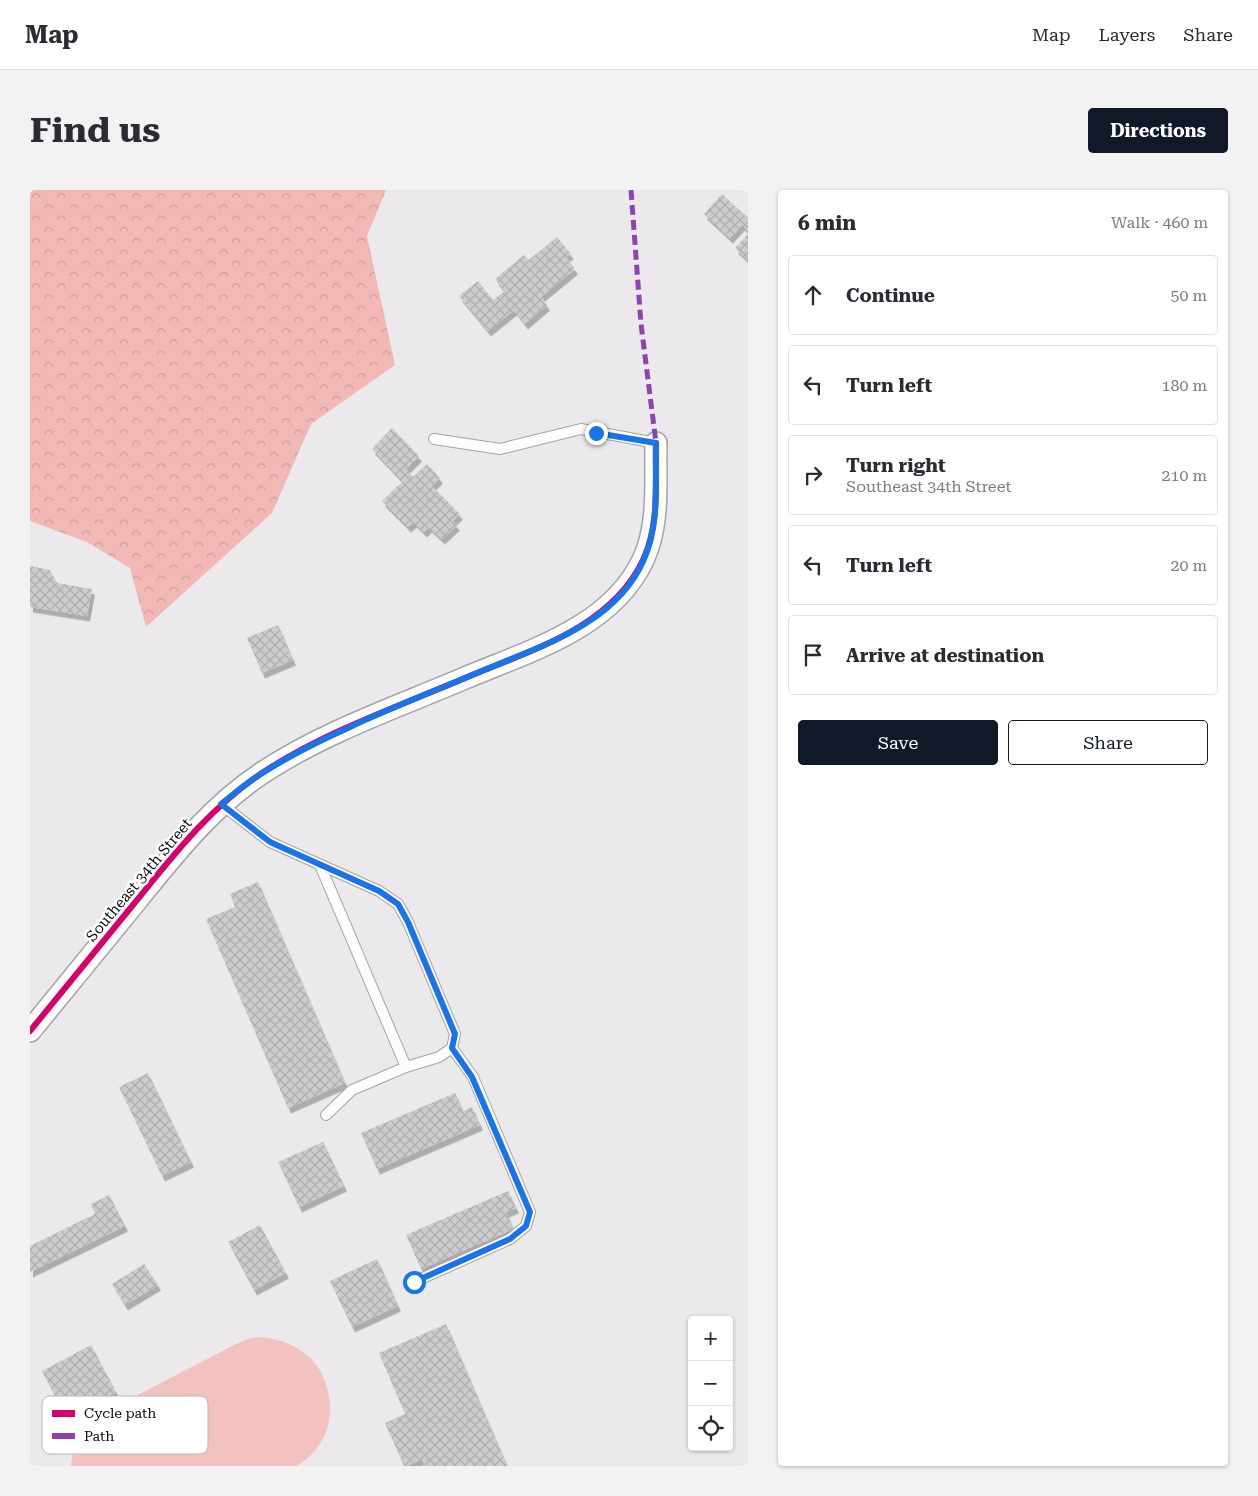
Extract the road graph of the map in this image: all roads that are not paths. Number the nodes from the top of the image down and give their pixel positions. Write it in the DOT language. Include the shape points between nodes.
graph roads {
  1 [pos="434,439"];
  2 [pos="656,443"];
  3 [pos="221,804"];
  4 [pos="320,865"];
  5 [pos="30,1031"];
  6 [pos="452,1048"];
  7 [pos="406,1067"];
  8 [pos="326,1114"];
  9 [pos="414,1282"];
  1 -- 2 [label="lane" via="500,449 581,429"];
  2 -- 3 [label="street, Southeast 34th Street" via="655,521 644,560 617,598 597,615 554,640 300,751 262,773"];
  3 -- 4 [label="lane" via="270,842"];
  3 -- 5 [label="street, Southeast 34th Street" via="188,837"];
  4 -- 6 [label="lane" via="379,891 398,904 455,1034"];
  4 -- 7 [label="lane"];
  6 -- 7 [label="lane"];
  6 -- 9 [label="lane" via="472,1077 530,1212 526,1226 510,1239"];
  7 -- 8 [label="lane" via="352,1090"];
}
